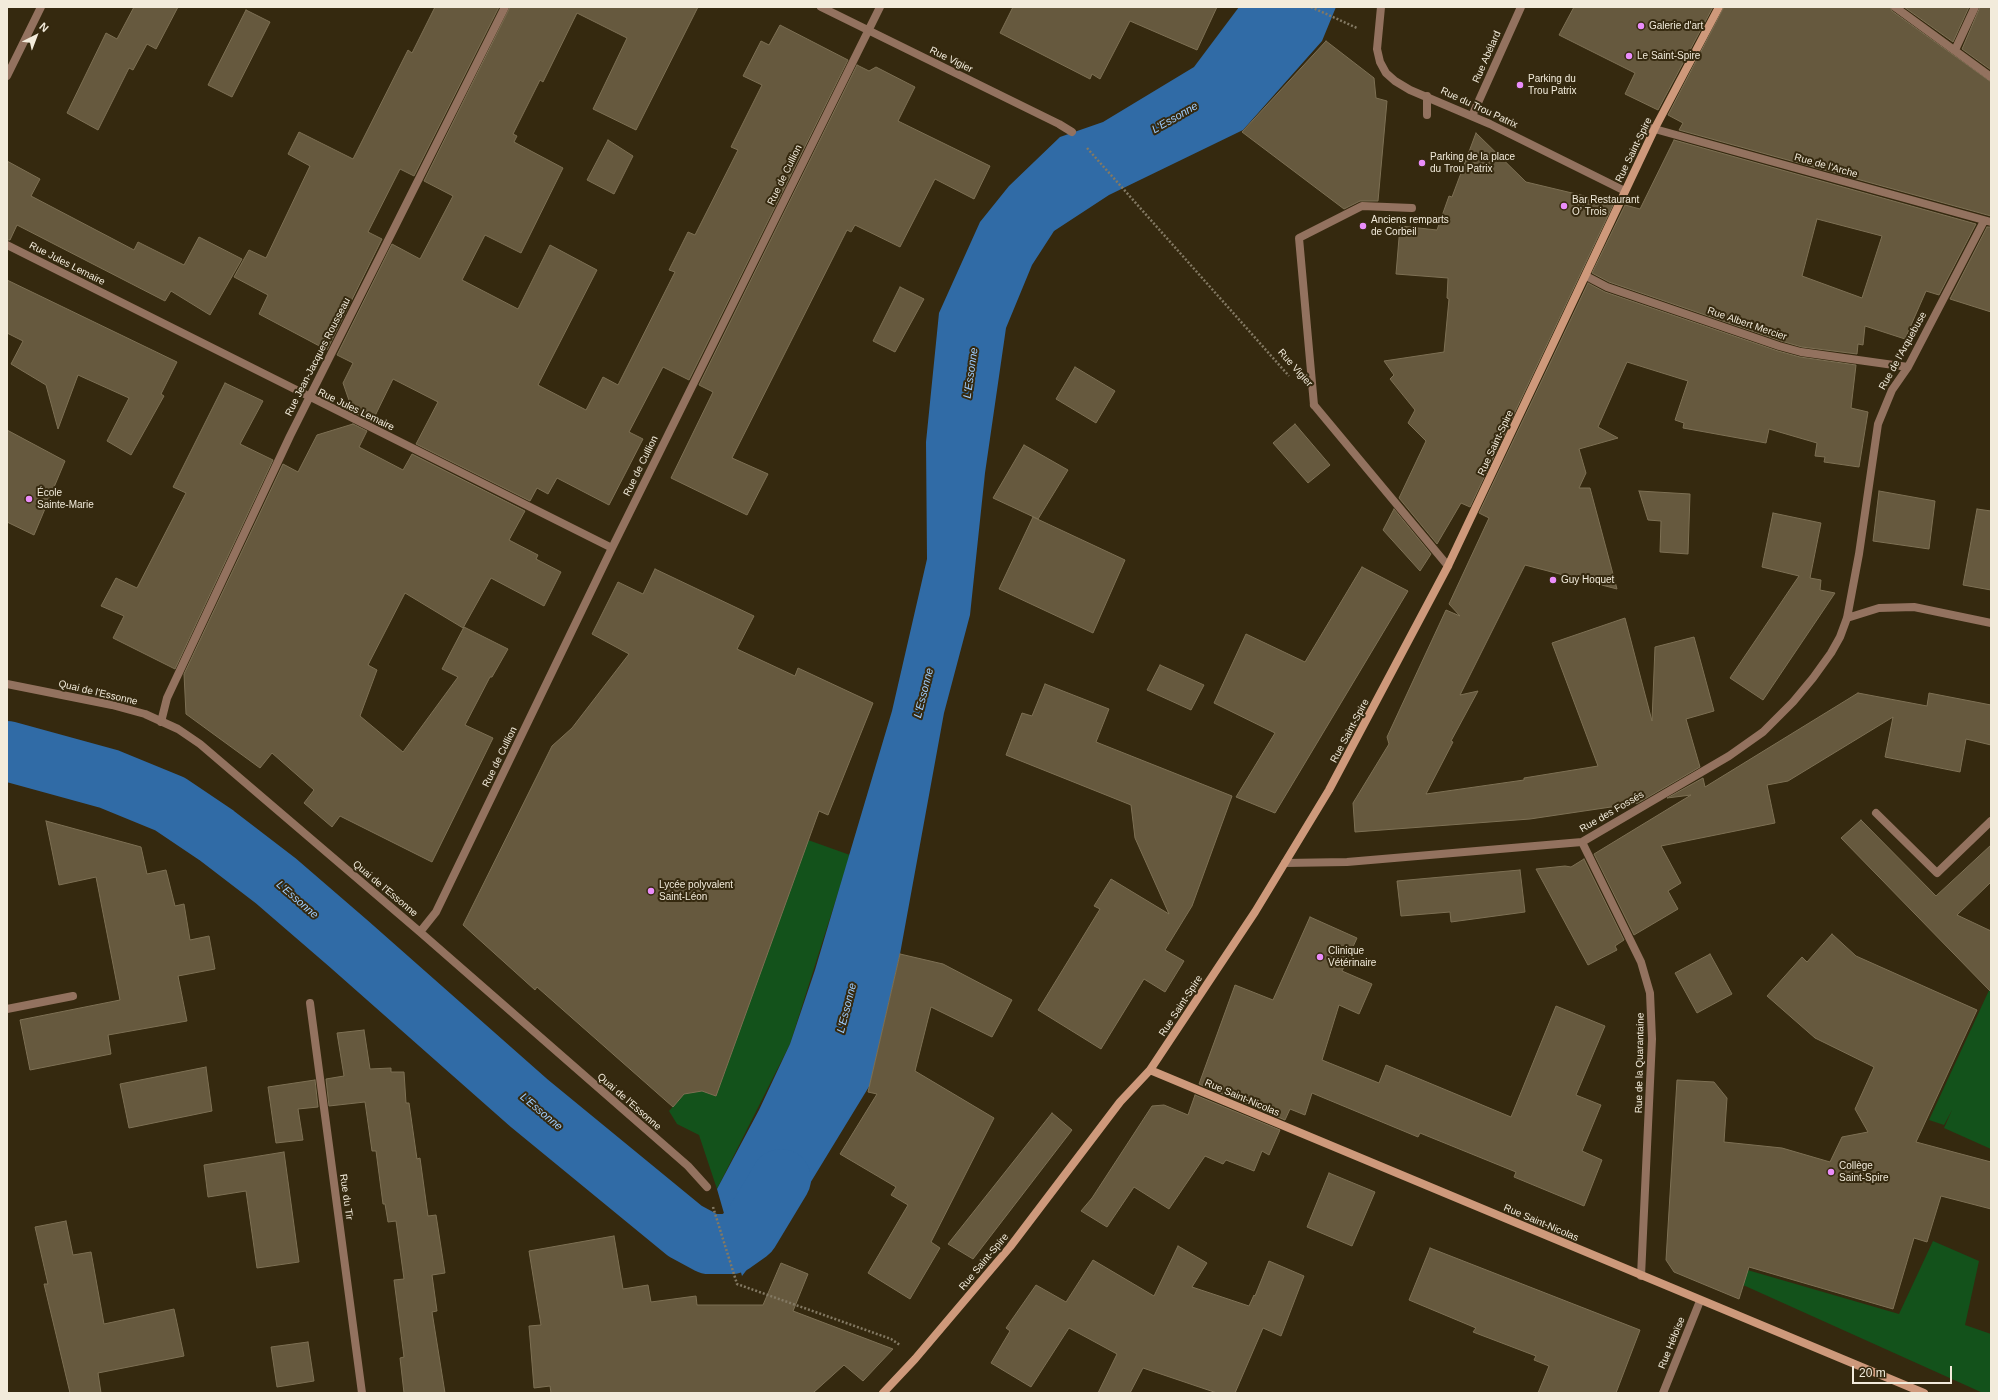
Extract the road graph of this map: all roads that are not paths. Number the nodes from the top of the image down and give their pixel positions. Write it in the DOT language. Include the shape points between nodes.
graph roads {
  1 [pos="41,7"];
  2 [pos="505,7"];
  3 [pos="821,7"];
  4 [pos="880,7"];
  5 [pos="1381,7"];
  6 [pos="1520,7"];
  7 [pos="1719,7"];
  8 [pos="1895,7"];
  9 [pos="1975,7"];
  10 [pos="868,30"];
  11 [pos="1955,50"];
  12 [pos="7,76"];
  13 [pos="1991,77"];
  14 [pos="1427,96"];
  15 [pos="1427,115"];
  16 [pos="1472,116"];
  17 [pos="1653,128"];
  18 [pos="1072,132"];
  19 [pos="1626,191"];
  20 [pos="1412,208"];
  21 [pos="1988,222"];
  22 [pos="7,245"];
  23 [pos="1586,276"];
  24 [pos="1908,367"];
  25 [pos="309,398"];
  26 [pos="612,548"];
  27 [pos="1448,566"];
  28 [pos="1848,618"];
  29 [pos="1991,623"];
  30 [pos="7,684"];
  31 [pos="161,722"];
  32 [pos="1876,813"];
  33 [pos="1991,821"];
  34 [pos="1582,842"];
  35 [pos="1285,863"];
  36 [pos="420,932"];
  37 [pos="73,996"];
  38 [pos="310,1003"];
  39 [pos="7,1009"];
  40 [pos="1150,1070"];
  41 [pos="708,1187"];
  42 [pos="1641,1276"];
  43 [pos="1700,1301"];
  44 [pos="362,1393"];
  45 [pos="883,1393"];
  46 [pos="1663,1393"];
  47 [pos="1924,1393"];
  1 -- 12 [label="street"];
  2 -- 25 [label="street, Rue Jean-Jacques Rousseau"];
  3 -- 10 [label="street, Rue Vigier"];
  4 -- 10 [label="street, Rue de Cullion"];
  5 -- 14 [label="street, Rue du Trou Patrix" via="1377,37 1380,62 1386,73 1395,81"];
  6 -- 16 [label="street, Rue Abélard"];
  7 -- 17 [label="street, Rue Saint-Spire"];
  8 -- 11 [label="street"];
  9 -- 11 [label="street"];
  10 -- 18 [label="street, Rue Vigier"];
  10 -- 26 [label="street, Rue de Cullion"];
  11 -- 13 [label="street"];
  14 -- 15 [label="street"];
  14 -- 16 [label="street, Rue du Trou Patrix"];
  16 -- 19 [label="street, Rue du Trou Patrix"];
  17 -- 19 [label="street, Rue Saint-Spire"];
  17 -- 21 [label="street, Rue de l'Arche"];
  19 -- 23 [label="street, Rue Saint-Spire"];
  20 -- 27 [label="street" via="1362,206 1299,238 1314,405"];
  21 -- 24 [label="street, Rue de l'Arquebuse"];
  22 -- 25 [label="street, Rue Jules Lemaire"];
  23 -- 24 [label="street, Rue Albert Mercier" via="1607,287 1779,346 1801,352"];
  23 -- 27 [label="street, Rue Saint-Spire"];
  24 -- 28 [label="street, Rue de l'Arquebuse" via="1892,390 1878,424 1860,554"];
  25 -- 26 [label="street, Rue Jules Lemaire"];
  25 -- 31 [label="street, Rue Jean-Jacques Rousseau" via="167,698"];
  26 -- 36 [label="street, Rue de Cullion" via="436,912"];
  27 -- 35 [label="street, Rue Saint-Spire" via="1348,758"];
  28 -- 29 [label="street" via="1879,608 1914,607"];
  28 -- 34 [label="street, Rue des Fossés" via="1831,653 1813,678 1794,702 1763,732 1729,756"];
  30 -- 31 [label="street, Quai de l'Essonne" via="112,705 145,714"];
  31 -- 36 [label="street, Quai de l'Essonne" via="178,729 200,744"];
  32 -- 33 [label="street" via="1938,873"];
  34 -- 35 [label="street, Rue des Fossés" via="1347,862"];
  34 -- 42 [label="street, Rue de la Quarantaine" via="1641,962 1650,993 1652,1039"];
  35 -- 40 [label="street, Rue Saint-Spire"];
  36 -- 41 [label="street, Quai de l'Essonne" via="688,1166"];
  37 -- 39 [label="street"];
  38 -- 44 [label="street, Rue du Tir"];
  40 -- 42 [label="street, Rue Saint-Nicolas"];
  40 -- 45 [label="street, Rue Saint-Spire" via="1120,1102 1010,1247"];
  42 -- 43 [label="street, Rue Saint-Nicolas"];
  43 -- 46 [label="street, Rue Héloïse"];
  43 -- 47 [label="street, Rue Saint-Nicolas"];
}
